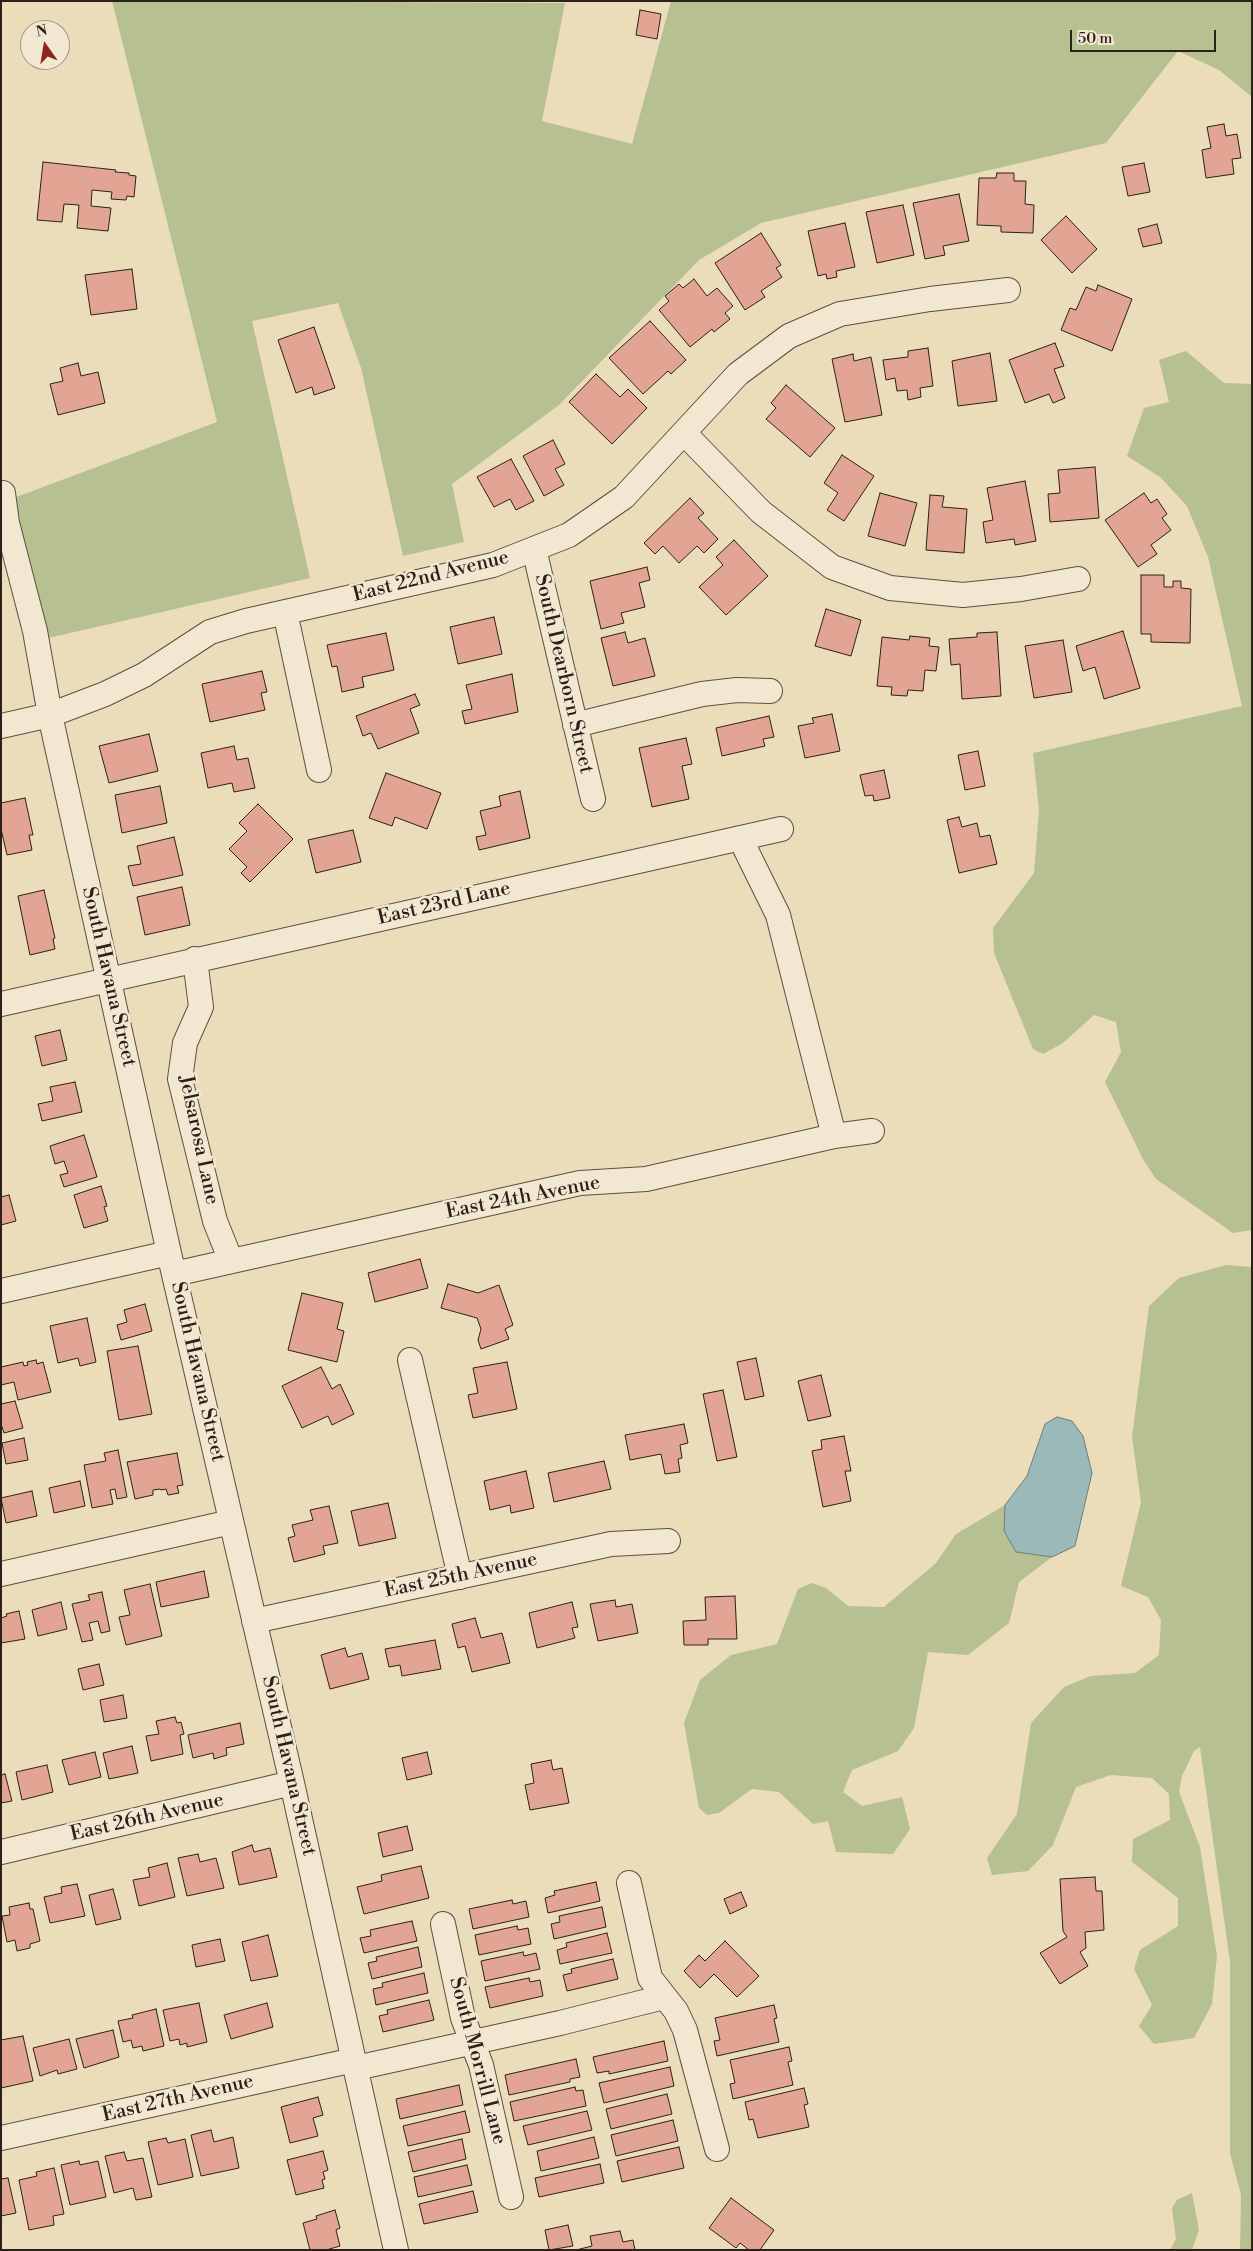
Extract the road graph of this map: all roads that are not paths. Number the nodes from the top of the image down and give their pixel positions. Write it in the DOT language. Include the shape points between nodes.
graph roads {
  1 [pos="1008,290"];
  2 [pos="684,433"];
  3 [pos="3,493"];
  4 [pos="534,549"];
  5 [pos="1078,578"];
  6 [pos="285,612"];
  7 [pos="770,691"];
  8 [pos="50,716"];
  9 [pos="575,725"];
  10 [pos="1,726"];
  11 [pos="319,770"];
  12 [pos="593,799"];
  13 [pos="780,829"];
  14 [pos="740,838"];
  15 [pos="195,960"];
  16 [pos="108,979"];
  17 [pos="1,1004"];
  18 [pos="872,1130"];
  19 [pos="834,1136"];
  20 [pos="232,1261"];
  21 [pos="172,1264"];
  22 [pos="1,1292"];
  23 [pos="410,1360"];
  24 [pos="232,1522"];
  25 [pos="668,1541"];
  26 [pos="1,1574"];
  27 [pos="460,1577"];
  28 [pos="254,1621"];
  29 [pos="292,1783"];
  30 [pos="1,1852"];
  31 [pos="629,1883"];
  32 [pos="443,1924"];
  33 [pos="664,1997"];
  34 [pos="472,2043"];
  35 [pos="355,2064"];
  36 [pos="1,2138"];
  37 [pos="717,2149"];
  38 [pos="511,2198"];
  39 [pos="396,2250"];
  1 -- 2 [label="street, East 22nd Avenue" via="840,314 789,336 738,374"];
  2 -- 4 [label="street, East 22nd Avenue" via="624,497 569,535"];
  2 -- 5 [label="street" via="761,512 832,567 890,588 963,594 1021,589"];
  3 -- 8 [label="street, South Havana Street" via="7,523 35,631"];
  4 -- 6 [label="street, East 22nd Avenue" via="493,565"];
  4 -- 9 [label="street, South Dearborn Street"];
  6 -- 8 [label="street, East 22nd Avenue" via="210,632 144,675"];
  6 -- 11 [label="street"];
  7 -- 9 [label="street" via="702,694"];
  8 -- 10 [label="street, East 22nd Avenue"];
  8 -- 16 [label="street, South Havana Street"];
  9 -- 12 [label="street, South Dearborn Street"];
  13 -- 14 [label="street, East 23rd Lane"];
  14 -- 15 [label="street, East 23rd Lane"];
  14 -- 19 [label="street" via="778,915"];
  15 -- 16 [label="street, East 23rd Lane"];
  15 -- 20 [label="street, Jelsarosa Lane" via="201,1007 185,1043 180,1079 215,1221"];
  16 -- 17 [label="street, East 23rd Lane"];
  16 -- 21 [label="street, South Havana Street"];
  18 -- 19 [label="street, East 24th Avenue"];
  19 -- 20 [label="street, East 24th Avenue" via="646,1179 580,1183"];
  20 -- 21 [label="street, East 24th Avenue"];
  21 -- 22 [label="street, East 24th Avenue"];
  21 -- 24 [label="street, South Havana Street"];
  23 -- 27 [label="street"];
  24 -- 26 [label="street"];
  24 -- 28 [label="street, South Havana Street"];
  25 -- 27 [label="street, East 25th Avenue" via="611,1544"];
  27 -- 28 [label="street, East 25th Avenue"];
  28 -- 29 [label="street, South Havana Street"];
  29 -- 30 [label="street, East 26th Avenue"];
  29 -- 35 [label="street, South Havana Street"];
  31 -- 33 [label="street" via="650,1978"];
  32 -- 34 [label="street, South Morrill Lane"];
  33 -- 34 [label="street, East 27th Avenue"];
  33 -- 37 [label="street" via="676,2011 685,2030"];
  34 -- 35 [label="street, East 27th Avenue"];
  34 -- 38 [label="street, South Morrill Lane" via="481,2065"];
  35 -- 36 [label="street, East 27th Avenue"];
  35 -- 39 [label="street, South Havana Street"];
}
